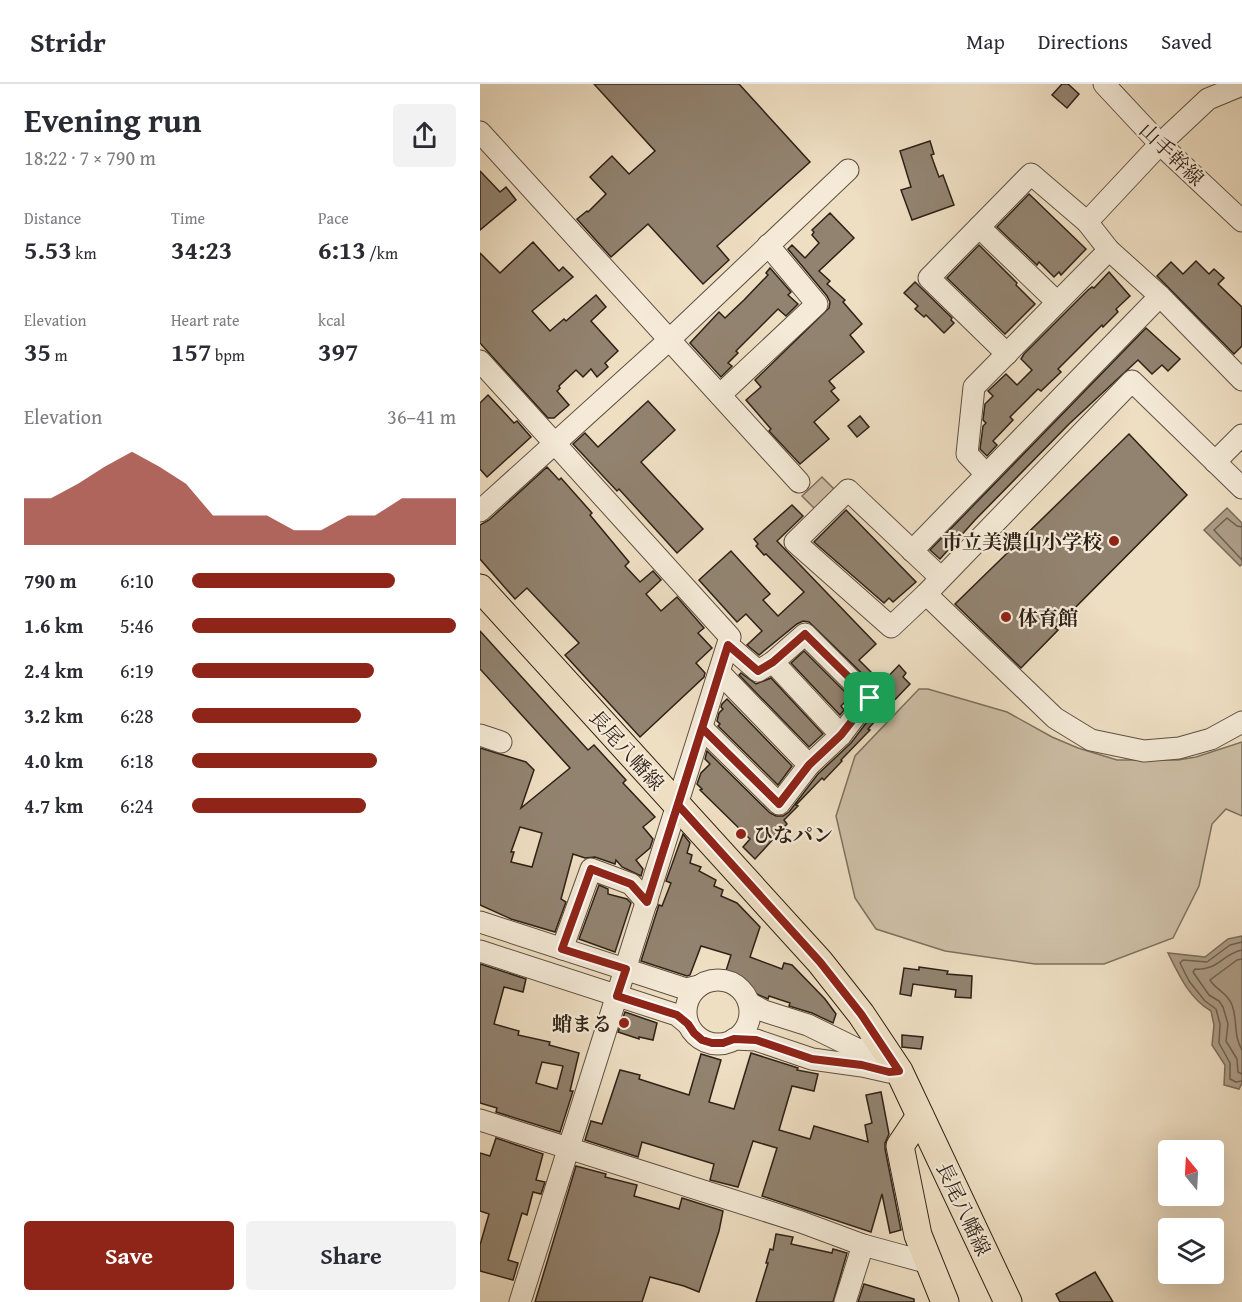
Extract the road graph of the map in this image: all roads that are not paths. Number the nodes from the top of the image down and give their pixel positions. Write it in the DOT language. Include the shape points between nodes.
graph roads {
  1 [pos="1104,84"];
  2 [pos="1242,85"];
  3 [pos="480,132"];
  4 [pos="1160,144"];
  5 [pos="848,170"];
  6 [pos="1242,221"];
  7 [pos="1087,222"];
  8 [pos="979,227"];
  9 [pos="768,245"];
  10 [pos="1109,250"];
  11 [pos="1160,296"];
  12 [pos="1058,302"];
  13 [pos="669,340"];
  14 [pos="1007,354"];
  15 [pos="480,361"];
  16 [pos="1242,380"];
  17 [pos="720,395"];
  18 [pos="1242,435"];
  19 [pos="555,442"];
  20 [pos="1215,462"];
  21 [pos="986,474"];
  22 [pos="799,482"];
  23 [pos="1242,488"];
  24 [pos="480,511"];
  25 [pos="912,551"];
  26 [pos="941,578"];
  27 [pos="480,588"];
  28 [pos="926,594"];
  29 [pos="729,641"];
  30 [pos="773,662"];
  31 [pos="719,672"];
  32 [pos="1242,722"];
  33 [pos="702,728"];
  34 [pos="480,735"];
  35 [pos="841,735"];
  36 [pos="501,742"];
  37 [pos="809,765"];
  38 [pos="678,805"];
  39 [pos="647,902"];
  40 [pos="480,922"];
  41 [pos="533,939"];
  42 [pos="562,949"];
  43 [pos="480,951"];
  44 [pos="524,966"];
  45 [pos="626,969"];
  46 [pos="699,986"];
  47 [pos="617,996"];
  48 [pos="748,1003"];
  49 [pos="688,1024"];
  50 [pos="734,1039"];
  51 [pos="885,1048"];
  52 [pos="899,1071"];
  53 [pos="920,1116"];
  54 [pos="480,1120"];
  55 [pos="569,1148"];
  56 [pos="862,1245"];
  57 [pos="929,1263"];
  58 [pos="520,1302"];
  59 [pos="845,1302"];
  60 [pos="945,1302"];
  61 [pos="1008,1302"];
  1 -- 4 [label="street, 山手幹線"];
  2 -- 4 [label="street" via="1208,99"];
  3 -- 13 [label="street"];
  4 -- 6 [label="street, 山手幹線"];
  4 -- 7 [label="street"];
  5 -- 9 [label="street"];
  7 -- 8 [label="street" via="1030,174"];
  7 -- 10 [label="street"];
  8 -- 12 [label="street"];
  8 -- 14 [label="street" via="929,278"];
  9 -- 13 [label="street"];
  9 -- 17 [label="street" via="817,304"];
  10 -- 11 [label="street"];
  10 -- 12 [label="street"];
  11 -- 16 [label="street"];
  11 -- 21 [label="street"];
  12 -- 14 [label="street"];
  13 -- 17 [label="street"];
  13 -- 19 [label="street"];
  14 -- 21 [label="street" via="974,387 967,454"];
  15 -- 19 [label="street"];
  17 -- 22 [label="street"];
  18 -- 20 [label="street"];
  19 -- 24 [label="street"];
  19 -- 29 [label="street"];
  20 -- 23 [label="street"];
  20 -- 26 [label="street" via="1132,381"];
  21 -- 25 [label="street"];
  25 -- 26 [label="street"];
  25 -- 28 [label="street" via="848,490 795,542 891,627"];
  26 -- 28 [label="street"];
  27 -- 38 [label="main road, 長尾八幡線"];
  28 -- 32 [label="street" via="1054,718 1091,740 1144,751 1179,748 1211,739"];
  29 -- 30 [label="street" via="758,671"];
  29 -- 31 [label="street"];
  30 -- 35 [label="street"];
  30 -- 35 [label="street" via="805,634 877,692"];
  31 -- 33 [label="street"];
  31 -- 37 [label="street"];
  33 -- 37 [label="street" via="779,804"];
  33 -- 38 [label="street"];
  34 -- 36 [label="street"];
  35 -- 37 [label="street"];
  38 -- 39 [label="street"];
  38 -- 51 [label="main road, 長尾八幡線" via="820,962"];
  39 -- 42 [label="street" via="631,884 591,869"];
  39 -- 45 [label="street"];
  40 -- 41 [label="street"];
  41 -- 42 [label="street"];
  41 -- 44 [label="street"];
  42 -- 45 [label="street"];
  43 -- 44 [label="street"];
  44 -- 47 [label="street"];
  45 -- 46 [label="street" via="686,989"];
  45 -- 47 [label="street"];
  46 -- 48 [label="street" via="708,981 728,982 737,986"];
  46 -- 49 [label="street" via="687,1002"];
  47 -- 49 [label="street" via="677,1015"];
  47 -- 55 [label="street"];
  48 -- 50 [label="street" via="747,1023"];
  48 -- 51 [label="street" via="808,1025 857,1049"];
  49 -- 50 [label="street" via="702,1040 723,1043"];
  50 -- 52 [label="street" via="756,1040 812,1059"];
  51 -- 52 [label="main road, 長尾八幡線"];
  52 -- 53 [label="main road, 長尾八幡線"];
  53 -- 57 [label="main road, 長尾八幡線" via="900,1146 918,1235"];
  53 -- 61 [label="main road, 長尾八幡線"];
  54 -- 55 [label="street"];
  55 -- 56 [label="street"];
  55 -- 58 [label="street"];
  56 -- 57 [label="street"];
  56 -- 59 [label="street"];
  57 -- 60 [label="main road, 長尾八幡線"];
}
